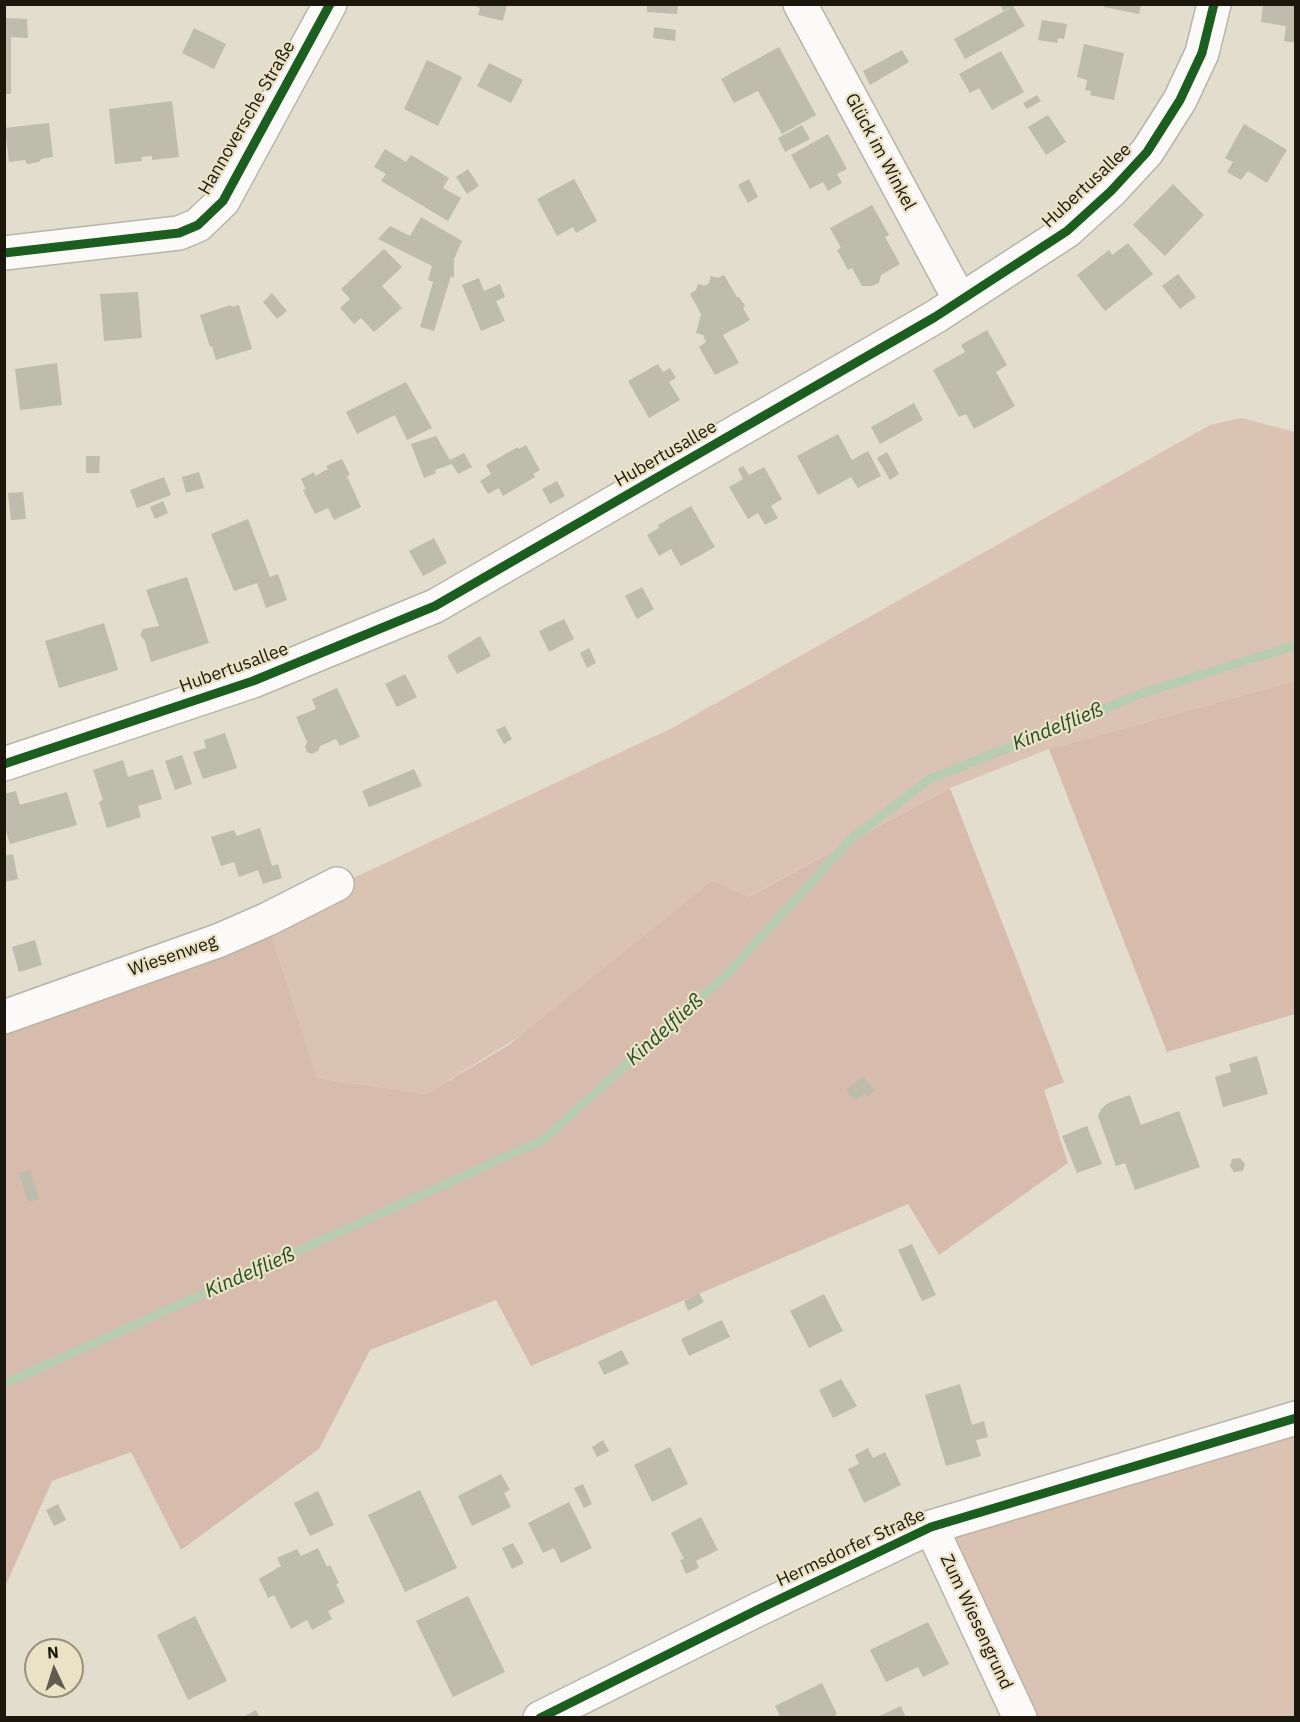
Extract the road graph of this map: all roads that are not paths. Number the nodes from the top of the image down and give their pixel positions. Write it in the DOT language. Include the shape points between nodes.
graph roads {
  1 [pos="330,4"];
  2 [pos="800,4"];
  3 [pos="1214,4"];
  4 [pos="4,254"];
  5 [pos="960,300"];
  6 [pos="4,764"];
  7 [pos="337,884"];
  8 [pos="4,1017"];
  9 [pos="1296,1418"];
  10 [pos="931,1527"];
  11 [pos="540,1718"];
  12 [pos="1020,1718"];
  1 -- 4 [label="street, Hannoversche Straße" via="223,201 198,225 179,233"];
  2 -- 5 [label="street, Glück im Winkel"];
  3 -- 5 [label="street, Hubertusallee" via="1198,63 1147,152 1067,231"];
  5 -- 6 [label="street, Hubertusallee" via="435,606 253,681"];
  7 -- 8 [label="street, Wiesenweg" via="220,940"];
  9 -- 10 [label="street, Hermsdorfer Straße"];
  10 -- 11 [label="street, Hermsdorfer Straße"];
  10 -- 12 [label="street, Zum Wiesengrund"];
}
